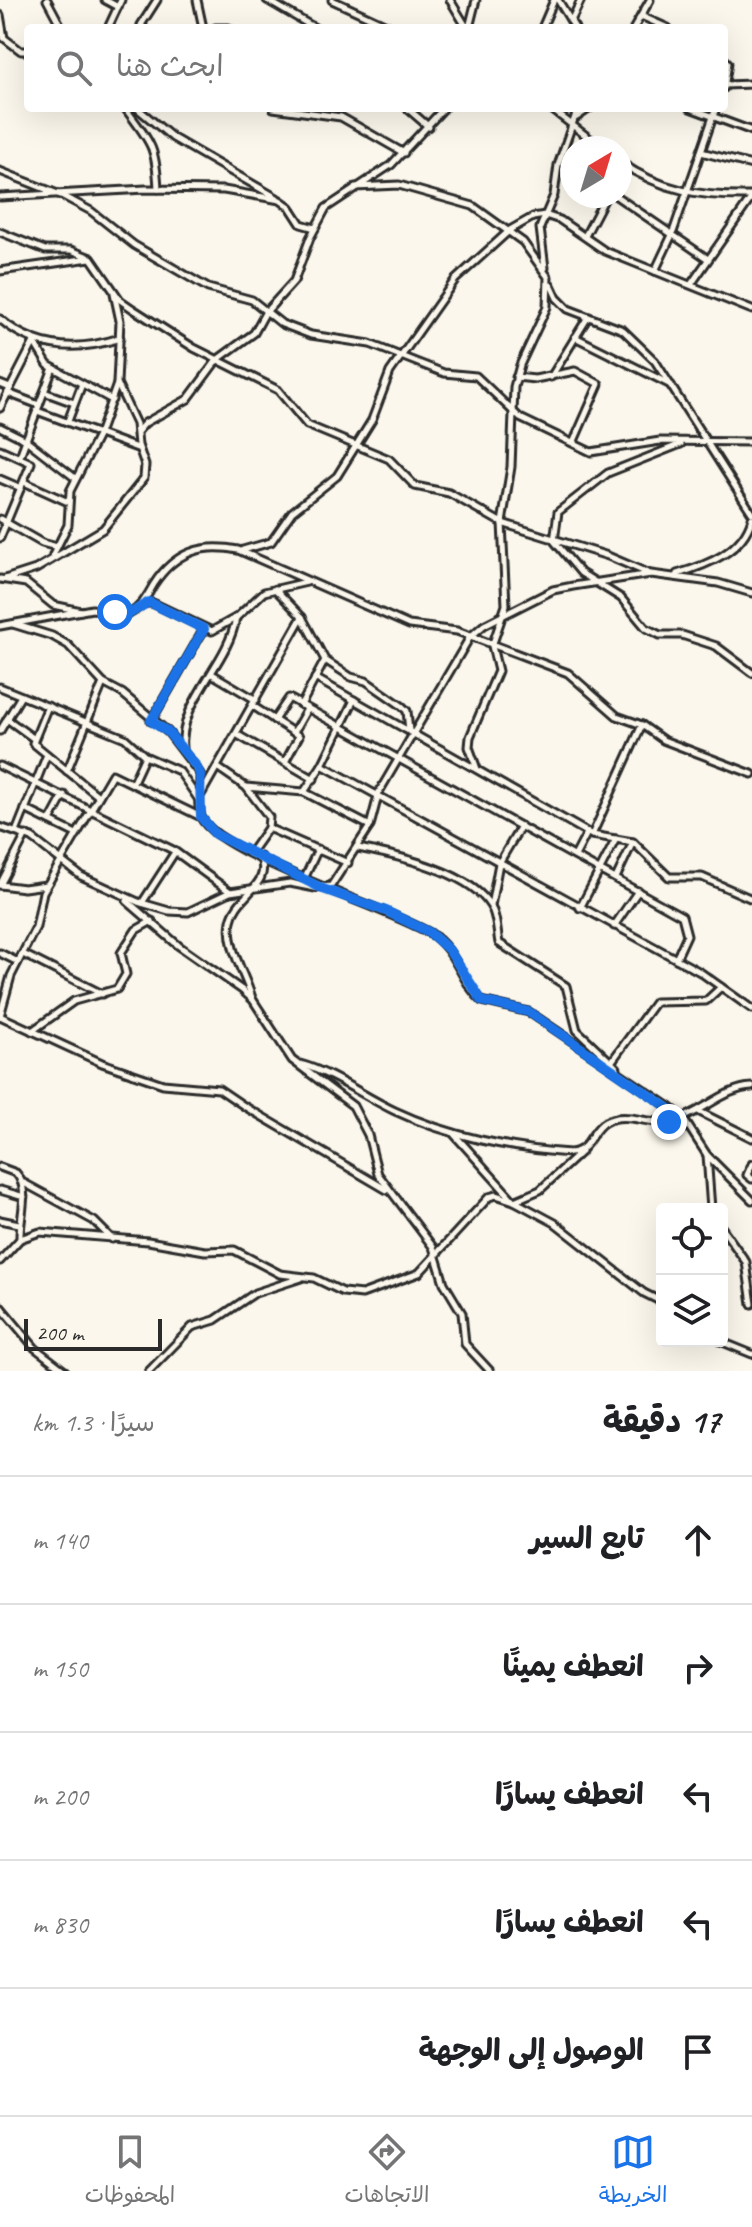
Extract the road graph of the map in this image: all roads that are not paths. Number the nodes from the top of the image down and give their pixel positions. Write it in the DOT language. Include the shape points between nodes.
graph roads {
  1 [pos="47,0"];
  2 [pos="105,0"];
  3 [pos="121,0"];
  4 [pos="157,0"];
  5 [pos="197,0"];
  6 [pos="267,0"];
  7 [pos="332,0"];
  8 [pos="450,0"];
  9 [pos="476,0"];
  10 [pos="556,0"];
  11 [pos="581,0"];
  12 [pos="650,0"];
  13 [pos="118,7"];
  14 [pos="0,15"];
  15 [pos="641,16"];
  16 [pos="571,21"];
  17 [pos="60,24"];
  18 [pos="110,24"];
  19 [pos="142,24"];
  20 [pos="202,24"];
  21 [pos="308,24"];
  22 [pos="384,24"];
  23 [pos="465,24"];
  24 [pos="469,24"];
  25 [pos="544,24"];
  26 [pos="573,24"];
  27 [pos="636,24"];
  28 [pos="659,24"];
  29 [pos="1,26"];
  30 [pos="24,50"];
  31 [pos="752,84"];
  32 [pos="728,86"];
  33 [pos="128,112"];
  34 [pos="142,112"];
  35 [pos="303,112"];
  36 [pos="412,112"];
  37 [pos="440,112"];
  38 [pos="555,112"];
  39 [pos="577,112"];
  40 [pos="584,112"];
  41 [pos="700,112"];
  42 [pos="715,112"];
  43 [pos="576,117"];
  44 [pos="714,118"];
  45 [pos="573,125"];
  46 [pos="429,127"];
  47 [pos="752,131"];
  48 [pos="587,136"];
  49 [pos="701,152"];
  50 [pos="404,153"];
  51 [pos="752,165"];
  52 [pos="0,171"];
  53 [pos="632,171"];
  54 [pos="355,187"];
  55 [pos="158,189"];
  56 [pos="685,192"];
  57 [pos="63,196"];
  58 [pos="752,196"];
  59 [pos="0,197"];
  60 [pos="280,200"];
  61 [pos="632,207"];
  62 [pos="600,208"];
  63 [pos="545,215"];
  64 [pos="315,228"];
  65 [pos="510,230"];
  66 [pos="0,232"];
  67 [pos="672,235"];
  68 [pos="585,236"];
  69 [pos="91,258"];
  70 [pos="708,259"];
  71 [pos="0,271"];
  72 [pos="655,271"];
  73 [pos="548,277"];
  74 [pos="692,283"];
  75 [pos="113,289"];
  76 [pos="752,310"];
  77 [pos="265,313"];
  78 [pos="588,317"];
  79 [pos="0,320"];
  80 [pos="575,337"];
  81 [pos="120,338"];
  82 [pos="34,340"];
  83 [pos="402,356"];
  84 [pos="217,360"];
  85 [pos="53,368"];
  86 [pos="516,377"];
  87 [pos="551,377"];
  88 [pos="117,383"];
  89 [pos="0,384"];
  90 [pos="82,384"];
  91 [pos="672,386"];
  92 [pos="9,391"];
  93 [pos="44,392"];
  94 [pos="112,400"];
  95 [pos="74,403"];
  96 [pos="0,408"];
  97 [pos="38,408"];
  98 [pos="513,412"];
  99 [pos="68,421"];
  100 [pos="0,427"];
  101 [pos="138,431"];
  102 [pos="99,434"];
  103 [pos="26,440"];
  104 [pos="574,441"];
  105 [pos="705,441"];
  106 [pos="752,442"];
  107 [pos="683,443"];
  108 [pos="354,445"];
  109 [pos="138,448"];
  110 [pos="0,449"];
  111 [pos="20,456"];
  112 [pos="75,478"];
  113 [pos="0,479"];
  114 [pos="22,485"];
  115 [pos="68,502"];
  116 [pos="752,516"];
  117 [pos="0,519"];
  118 [pos="7,523"];
  119 [pos="502,523"];
  120 [pos="0,538"];
  121 [pos="554,541"];
  122 [pos="57,547"];
  123 [pos="238,550"];
  124 [pos="51,558"];
  125 [pos="651,574"];
  126 [pos="673,576"];
  127 [pos="2,579"];
  128 [pos="307,582"];
  129 [pos="599,584"];
  130 [pos="275,589"];
  131 [pos="752,593"];
  132 [pos="143,603"];
  133 [pos="83,611"];
  134 [pos="502,616"];
  135 [pos="237,617"];
  136 [pos="302,617"];
  137 [pos="13,624"];
  138 [pos="0,626"];
  139 [pos="204,629"];
  140 [pos="470,637"];
  141 [pos="492,646"];
  142 [pos="325,660"];
  143 [pos="752,673"];
  144 [pos="212,674"];
  145 [pos="315,678"];
  146 [pos="103,683"];
  147 [pos="0,687"];
  148 [pos="21,696"];
  149 [pos="354,700"];
  150 [pos="254,703"];
  151 [pos="301,705"];
  152 [pos="48,706"];
  153 [pos="307,709"];
  154 [pos="7,719"];
  155 [pos="85,720"];
  156 [pos="274,720"];
  157 [pos="151,721"];
  158 [pos="642,725"];
  159 [pos="340,727"];
  160 [pos="0,731"];
  161 [pos="294,732"];
  162 [pos="412,733"];
  163 [pos="236,734"];
  164 [pos="33,738"];
  165 [pos="183,750"];
  166 [pos="145,756"];
  167 [pos="46,757"];
  168 [pos="286,760"];
  169 [pos="400,760"];
  170 [pos="322,765"];
  171 [pos="0,766"];
  172 [pos="217,767"];
  173 [pos="477,769"];
  174 [pos="67,771"];
  175 [pos="751,774"];
  176 [pos="314,779"];
  177 [pos="36,782"];
  178 [pos="133,782"];
  179 [pos="246,787"];
  180 [pos="304,792"];
  181 [pos="64,795"];
  182 [pos="97,795"];
  183 [pos="200,798"];
  184 [pos="377,798"];
  185 [pos="90,808"];
  186 [pos="25,809"];
  187 [pos="201,817"];
  188 [pos="50,821"];
  189 [pos="370,826"];
  190 [pos="521,826"];
  191 [pos="0,827"];
  192 [pos="268,828"];
  193 [pos="16,832"];
  194 [pos="76,834"];
  195 [pos="589,834"];
  196 [pos="26,835"];
  197 [pos="616,839"];
  198 [pos="633,842"];
  199 [pos="358,848"];
  200 [pos="318,849"];
  201 [pos="175,852"];
  202 [pos="251,852"];
  203 [pos="259,856"];
  204 [pos="575,856"];
  205 [pos="60,862"];
  206 [pos="348,863"];
  207 [pos="499,863"];
  208 [pos="600,870"];
  209 [pos="616,878"];
  210 [pos="304,879"];
  211 [pos="0,885"];
  212 [pos="46,885"];
  213 [pos="323,889"];
  214 [pos="111,890"];
  215 [pos="250,891"];
  216 [pos="638,891"];
  217 [pos="230,892"];
  218 [pos="752,899"];
  219 [pos="142,903"];
  220 [pos="491,908"];
  221 [pos="580,908"];
  222 [pos="152,921"];
  223 [pos="614,927"];
  224 [pos="0,953"];
  225 [pos="23,954"];
  226 [pos="676,959"];
  227 [pos="18,962"];
  228 [pos="0,976"];
  229 [pos="10,980"];
  230 [pos="721,987"];
  231 [pos="103,994"];
  232 [pos="253,1000"];
  233 [pos="752,1009"];
  234 [pos="0,1016"];
  235 [pos="32,1031"];
  236 [pos="612,1061"];
  237 [pos="299,1064"];
  238 [pos="619,1071"];
  239 [pos="752,1087"];
  240 [pos="699,1111"];
  241 [pos="683,1118"];
  242 [pos="452,1132"];
  243 [pos="752,1138"];
  244 [pos="582,1150"];
  245 [pos="707,1155"];
  246 [pos="752,1164"];
  247 [pos="0,1167"];
  248 [pos="752,1179"];
  249 [pos="23,1182"];
  250 [pos="0,1190"];
  251 [pos="391,1192"];
  252 [pos="24,1197"];
  253 [pos="752,1200"];
  254 [pos="514,1201"];
  255 [pos="711,1203"];
  256 [pos="0,1220"];
  257 [pos="19,1224"];
  258 [pos="728,1236"];
  259 [pos="20,1239"];
  260 [pos="112,1239"];
  261 [pos="435,1253"];
  262 [pos="0,1261"];
  263 [pos="306,1277"];
  264 [pos="656,1299"];
  265 [pos="752,1304"];
  266 [pos="0,1306"];
  267 [pos="728,1344"];
  268 [pos="752,1354"];
  269 [pos="65,1371"];
  270 [pos="149,1371"];
  271 [pos="490,1371"];
  1 -- 17 [label="street"];
  2 -- 13 [label="street"];
  3 -- 13 [label="street"];
  4 -- 19 [label="street"];
  5 -- 20 [label="street"];
  6 -- 21 [label="street"];
  7 -- 22 [label="street"];
  8 -- 23 [label="street"];
  9 -- 24 [label="street"];
  10 -- 16 [label="street"];
  10 -- 25 [label="street"];
  11 -- 16 [label="street"];
  12 -- 15 [label="street"];
  13 -- 18 [label="street"];
  14 -- 29 [label="street"];
  15 -- 27 [label="street"];
  15 -- 28 [label="street"];
  16 -- 26 [label="street"];
  29 -- 30 [label="street" via="4,38"];
  31 -- 32 [label="street"];
  33 -- 55 [label="street" via="157,157"];
  34 -- 60 [label="street" via="181,143"];
  35 -- 50 [label="street" via="341,117"];
  36 -- 46 [label="street"];
  37 -- 46 [label="street"];
  38 -- 45 [label="street"];
  39 -- 43 [label="street"];
  40 -- 43 [label="street"];
  41 -- 44 [label="street"];
  42 -- 44 [label="street"];
  43 -- 45 [label="street"];
  44 -- 47 [label="street"];
  44 -- 49 [label="street"];
  45 -- 48 [label="street"];
  45 -- 63 [label="street"];
  46 -- 50 [label="street"];
  49 -- 51 [label="street"];
  49 -- 56 [label="street"];
  50 -- 54 [label="street"];
  52 -- 57 [label="street"];
  53 -- 56 [label="street"];
  54 -- 64 [label="street" via="334,200"];
  54 -- 65 [label="street" via="399,185 437,195 473,206"];
  55 -- 57 [label="street"];
  55 -- 60 [label="street" via="224,190"];
  56 -- 58 [label="street"];
  56 -- 67 [label="street"];
  57 -- 59 [label="street"];
  57 -- 77 [label="street" via="208,288 252,300"];
  58 -- 70 [label="street"];
  60 -- 64 [label="street" via="301,224"];
  61 -- 67 [label="street"];
  62 -- 68 [label="street"];
  63 -- 65 [label="street" via="537,214"];
  63 -- 68 [label="street"];
  63 -- 73 [label="street" via="539,239"];
  64 -- 77 [label="street" via="294,281"];
  65 -- 73 [label="street"];
  65 -- 83 [label="street" via="455,280"];
  66 -- 69 [label="street" via="45,250 71,250"];
  67 -- 70 [label="street"];
  67 -- 72 [label="street"];
  68 -- 72 [label="street" via="605,251"];
  69 -- 71 [label="street"];
  69 -- 75 [label="street"];
  70 -- 74 [label="street"];
  72 -- 74 [label="street"];
  73 -- 78 [label="street" via="562,305"];
  73 -- 86 [label="street" via="547,307"];
  74 -- 76 [label="street"];
  75 -- 81 [label="street"];
  75 -- 84 [label="street" via="120,300"];
  77 -- 83 [label="street" via="311,335 370,344"];
  77 -- 84 [label="street" via="250,337"];
  78 -- 80 [label="street"];
  78 -- 91 [label="street" via="623,330"];
  79 -- 82 [label="street"];
  80 -- 87 [label="street"];
  80 -- 91 [label="street"];
  81 -- 82 [label="street" via="59,348"];
  81 -- 88 [label="street"];
  82 -- 85 [label="street"];
  82 -- 92 [label="street"];
  83 -- 98 [label="street" via="444,373 476,376"];
  83 -- 108 [label="street"];
  84 -- 101 [label="street" via="188,399"];
  84 -- 108 [label="street" via="278,390 307,425"];
  85 -- 90 [label="street"];
  85 -- 93 [label="street"];
  86 -- 87 [label="street"];
  86 -- 98 [label="street"];
  87 -- 104 [label="street" via="575,371 600,386"];
  88 -- 94 [label="street"];
  88 -- 101 [label="street"];
  89 -- 92 [label="street"];
  90 -- 94 [label="street"];
  90 -- 95 [label="street"];
  91 -- 105 [label="street"];
  92 -- 96 [label="street"];
  92 -- 97 [label="street"];
  93 -- 95 [label="street"];
  93 -- 97 [label="street"];
  94 -- 102 [label="street"];
  95 -- 99 [label="street"];
  97 -- 99 [label="street"];
  97 -- 103 [label="street"];
  98 -- 104 [label="street"];
  98 -- 119 [label="street"];
  99 -- 102 [label="street"];
  100 -- 103 [label="street"];
  101 -- 109 [label="street"];
  102 -- 109 [label="street"];
  102 -- 112 [label="street"];
  103 -- 111 [label="street"];
  103 -- 112 [label="street"];
  104 -- 107 [label="street" via="598,453 643,442"];
  105 -- 106 [label="street"];
  105 -- 107 [label="street"];
  105 -- 116 [label="street"];
  107 -- 121 [label="street" via="603,475 558,512"];
  108 -- 119 [label="street" via="389,459 415,486 449,493"];
  108 -- 123 [label="street" via="337,476 292,512 271,542"];
  109 -- 124 [label="street" via="146,472 115,518"];
  110 -- 111 [label="street"];
  111 -- 114 [label="street" via="31,463"];
  112 -- 115 [label="street"];
  113 -- 114 [label="street"];
  114 -- 115 [label="street"];
  114 -- 118 [label="street"];
  115 -- 122 [label="street" via="68,525"];
  116 -- 126 [label="street" via="740,540 722,557"];
  117 -- 118 [label="street"];
  118 -- 120 [label="street"];
  118 -- 122 [label="street"];
  119 -- 121 [label="street"];
  119 -- 134 [label="street" via="507,594"];
  121 -- 125 [label="street"];
  121 -- 129 [label="street" via="572,565"];
  122 -- 124 [label="street"];
  123 -- 128 [label="street"];
  123 -- 132 [label="street" via="212,546 190,551 164,571"];
  124 -- 127 [label="street" via="31,571"];
  125 -- 126 [label="street"];
  125 -- 129 [label="street"];
  126 -- 131 [label="street"];
  127 -- 133 [label="street" via="35,588 53,605"];
  128 -- 130 [label="street"];
  128 -- 140 [label="street" via="409,625"];
  129 -- 134 [label="street" via="553,590"];
  129 -- 143 [label="street" via="621,598 653,633 716,646"];
  130 -- 135 [label="street" via="260,595"];
  130 -- 136 [label="street"];
  132 -- 133 [label="street" via="129,614"];
  132 -- 139 [label="street"];
  133 -- 137 [label="street"];
  134 -- 140 [label="street"];
  134 -- 141 [label="street"];
  135 -- 139 [label="street" via="218,629"];
  135 -- 144 [label="street" via="232,639"];
  136 -- 142 [label="street"];
  136 -- 150 [label="street"];
  137 -- 138 [label="street"];
  137 -- 146 [label="street" via="68,645"];
  139 -- 157 [label="street"];
  140 -- 141 [label="street"];
  140 -- 162 [label="street"];
  141 -- 158 [label="street" via="568,673 611,713"];
  141 -- 173 [label="street" via="498,671 470,737"];
  142 -- 145 [label="street"];
  142 -- 162 [label="street" via="402,706"];
  144 -- 150 [label="street"];
  144 -- 165 [label="street" via="183,722"];
  145 -- 149 [label="street"];
  145 -- 151 [label="street"];
  146 -- 155 [label="street"];
  146 -- 157 [label="street"];
  147 -- 148 [label="street"];
  148 -- 152 [label="street"];
  148 -- 154 [label="street"];
  149 -- 159 [label="street"];
  149 -- 162 [label="street"];
  150 -- 156 [label="street"];
  150 -- 163 [label="street"];
  151 -- 153 [label="street"];
  151 -- 156 [label="street" via="288,698"];
  152 -- 155 [label="street"];
  152 -- 164 [label="street"];
  153 -- 159 [label="street"];
  153 -- 161 [label="street"];
  154 -- 160 [label="street"];
  154 -- 164 [label="street"];
  155 -- 166 [label="street" via="125,738"];
  155 -- 174 [label="street"];
  156 -- 161 [label="street"];
  157 -- 165 [label="street"];
  158 -- 175 [label="street" via="663,740"];
  158 -- 195 [label="street"];
  159 -- 169 [label="street"];
  159 -- 170 [label="street"];
  161 -- 168 [label="street" via="299,737"];
  162 -- 169 [label="street"];
  162 -- 173 [label="street"];
  163 -- 168 [label="street"];
  163 -- 172 [label="street"];
  164 -- 167 [label="street"];
  165 -- 183 [label="street" via="200,774"];
  166 -- 178 [label="street"];
  166 -- 183 [label="street" via="179,771"];
  167 -- 174 [label="street"];
  167 -- 177 [label="street"];
  168 -- 176 [label="street"];
  169 -- 184 [label="street"];
  169 -- 190 [label="street"];
  170 -- 176 [label="street"];
  170 -- 184 [label="street"];
  171 -- 177 [label="street"];
  172 -- 179 [label="street"];
  172 -- 183 [label="street"];
  173 -- 195 [label="street"];
  174 -- 182 [label="street"];
  176 -- 180 [label="street"];
  177 -- 181 [label="street"];
  177 -- 186 [label="street"];
  178 -- 182 [label="street" via="112,774"];
  178 -- 187 [label="street"];
  179 -- 180 [label="street"];
  179 -- 192 [label="street" via="269,817"];
  180 -- 189 [label="street"];
  181 -- 185 [label="street"];
  181 -- 188 [label="street"];
  182 -- 185 [label="street"];
  183 -- 187 [label="street"];
  184 -- 189 [label="street"];
  184 -- 207 [label="street"];
  185 -- 194 [label="street"];
  185 -- 201 [label="street"];
  186 -- 188 [label="street"];
  186 -- 193 [label="street"];
  187 -- 202 [label="street" via="215,834"];
  188 -- 194 [label="street"];
  189 -- 199 [label="street"];
  190 -- 204 [label="street"];
  190 -- 207 [label="street"];
  191 -- 193 [label="street"];
  192 -- 200 [label="street"];
  192 -- 202 [label="street"];
  193 -- 196 [label="street"];
  194 -- 205 [label="street"];
  195 -- 197 [label="street"];
  195 -- 204 [label="street"];
  196 -- 205 [label="street"];
  196 -- 211 [label="street"];
  197 -- 198 [label="street"];
  197 -- 208 [label="street"];
  198 -- 209 [label="street"];
  198 -- 218 [label="street" via="669,877 702,877"];
  199 -- 206 [label="street"];
  199 -- 220 [label="street" via="424,862"];
  200 -- 206 [label="street"];
  200 -- 210 [label="street"];
  201 -- 217 [label="street"];
  201 -- 219 [label="street"];
  202 -- 203 [label="street"];
  203 -- 210 [label="street"];
  203 -- 215 [label="street" via="263,874"];
  204 -- 208 [label="street"];
  205 -- 212 [label="street"];
  205 -- 214 [label="street"];
  206 -- 213 [label="street" via="336,882"];
  207 -- 220 [label="street"];
  207 -- 221 [label="street"];
  208 -- 209 [label="street"];
  208 -- 221 [label="street"];
  209 -- 216 [label="street"];
  210 -- 213 [label="street"];
  211 -- 212 [label="street"];
  212 -- 225 [label="street"];
  213 -- 215 [label="street" via="295,883"];
  213 -- 238 [label="street" via="429,932 449,950 482,1001 529,1012"];
  214 -- 219 [label="street"];
  214 -- 222 [label="street"];
  215 -- 217 [label="street"];
  215 -- 232 [label="street" via="233,914 230,936"];
  216 -- 223 [label="street"];
  216 -- 226 [label="street" via="685,922 687,935"];
  217 -- 219 [label="street" via="188,912"];
  220 -- 236 [label="street" via="499,943 566,986 577,1030"];
  221 -- 223 [label="street"];
  222 -- 231 [label="street" via="136,930 121,953 124,981"];
  222 -- 232 [label="street"];
  223 -- 226 [label="street"];
  224 -- 227 [label="street"];
  225 -- 227 [label="street"];
  225 -- 231 [label="street"];
  226 -- 230 [label="street"];
  227 -- 229 [label="street"];
  228 -- 229 [label="street"];
  229 -- 234 [label="street"];
  230 -- 233 [label="street"];
  230 -- 236 [label="street" via="706,1001 653,1004"];
  231 -- 235 [label="street" via="74,1001"];
  232 -- 237 [label="street"];
  234 -- 235 [label="street"];
  235 -- 251 [label="street" via="163,1084 224,1091"];
  236 -- 238 [label="street"];
  237 -- 242 [label="street"];
  237 -- 251 [label="street" via="358,1113 378,1174"];
  238 -- 241 [label="street"];
  239 -- 240 [label="street" via="737,1089"];
  240 -- 241 [label="street"];
  240 -- 243 [label="street"];
  241 -- 244 [label="street" via="659,1123 613,1119 597,1129"];
  241 -- 245 [label="street"];
  242 -- 244 [label="street" via="547,1151"];
  242 -- 254 [label="street"];
  244 -- 254 [label="street" via="540,1190"];
  245 -- 253 [label="street"];
  245 -- 255 [label="street"];
  246 -- 248 [label="street" via="747,1175"];
  247 -- 249 [label="street"];
  249 -- 252 [label="street"];
  249 -- 260 [label="street" via="94,1221"];
  250 -- 252 [label="street"];
  251 -- 261 [label="street"];
  252 -- 257 [label="street"];
  254 -- 261 [label="street" via="489,1197"];
  254 -- 264 [label="street" via="555,1223"];
  256 -- 257 [label="street"];
  257 -- 259 [label="street"];
  258 -- 265 [label="street" via="746,1262"];
  259 -- 260 [label="street" via="40,1232"];
  259 -- 262 [label="street"];
  260 -- 263 [label="street" via="234,1250 280,1274"];
  261 -- 263 [label="street" via="419,1273 362,1294"];
  261 -- 271 [label="street" via="444,1283 462,1313 465,1344"];
  263 -- 270 [label="street" via="255,1293 215,1320 192,1327"];
  266 -- 269 [label="street" via="35,1348"];
  267 -- 268 [label="street"];
}
